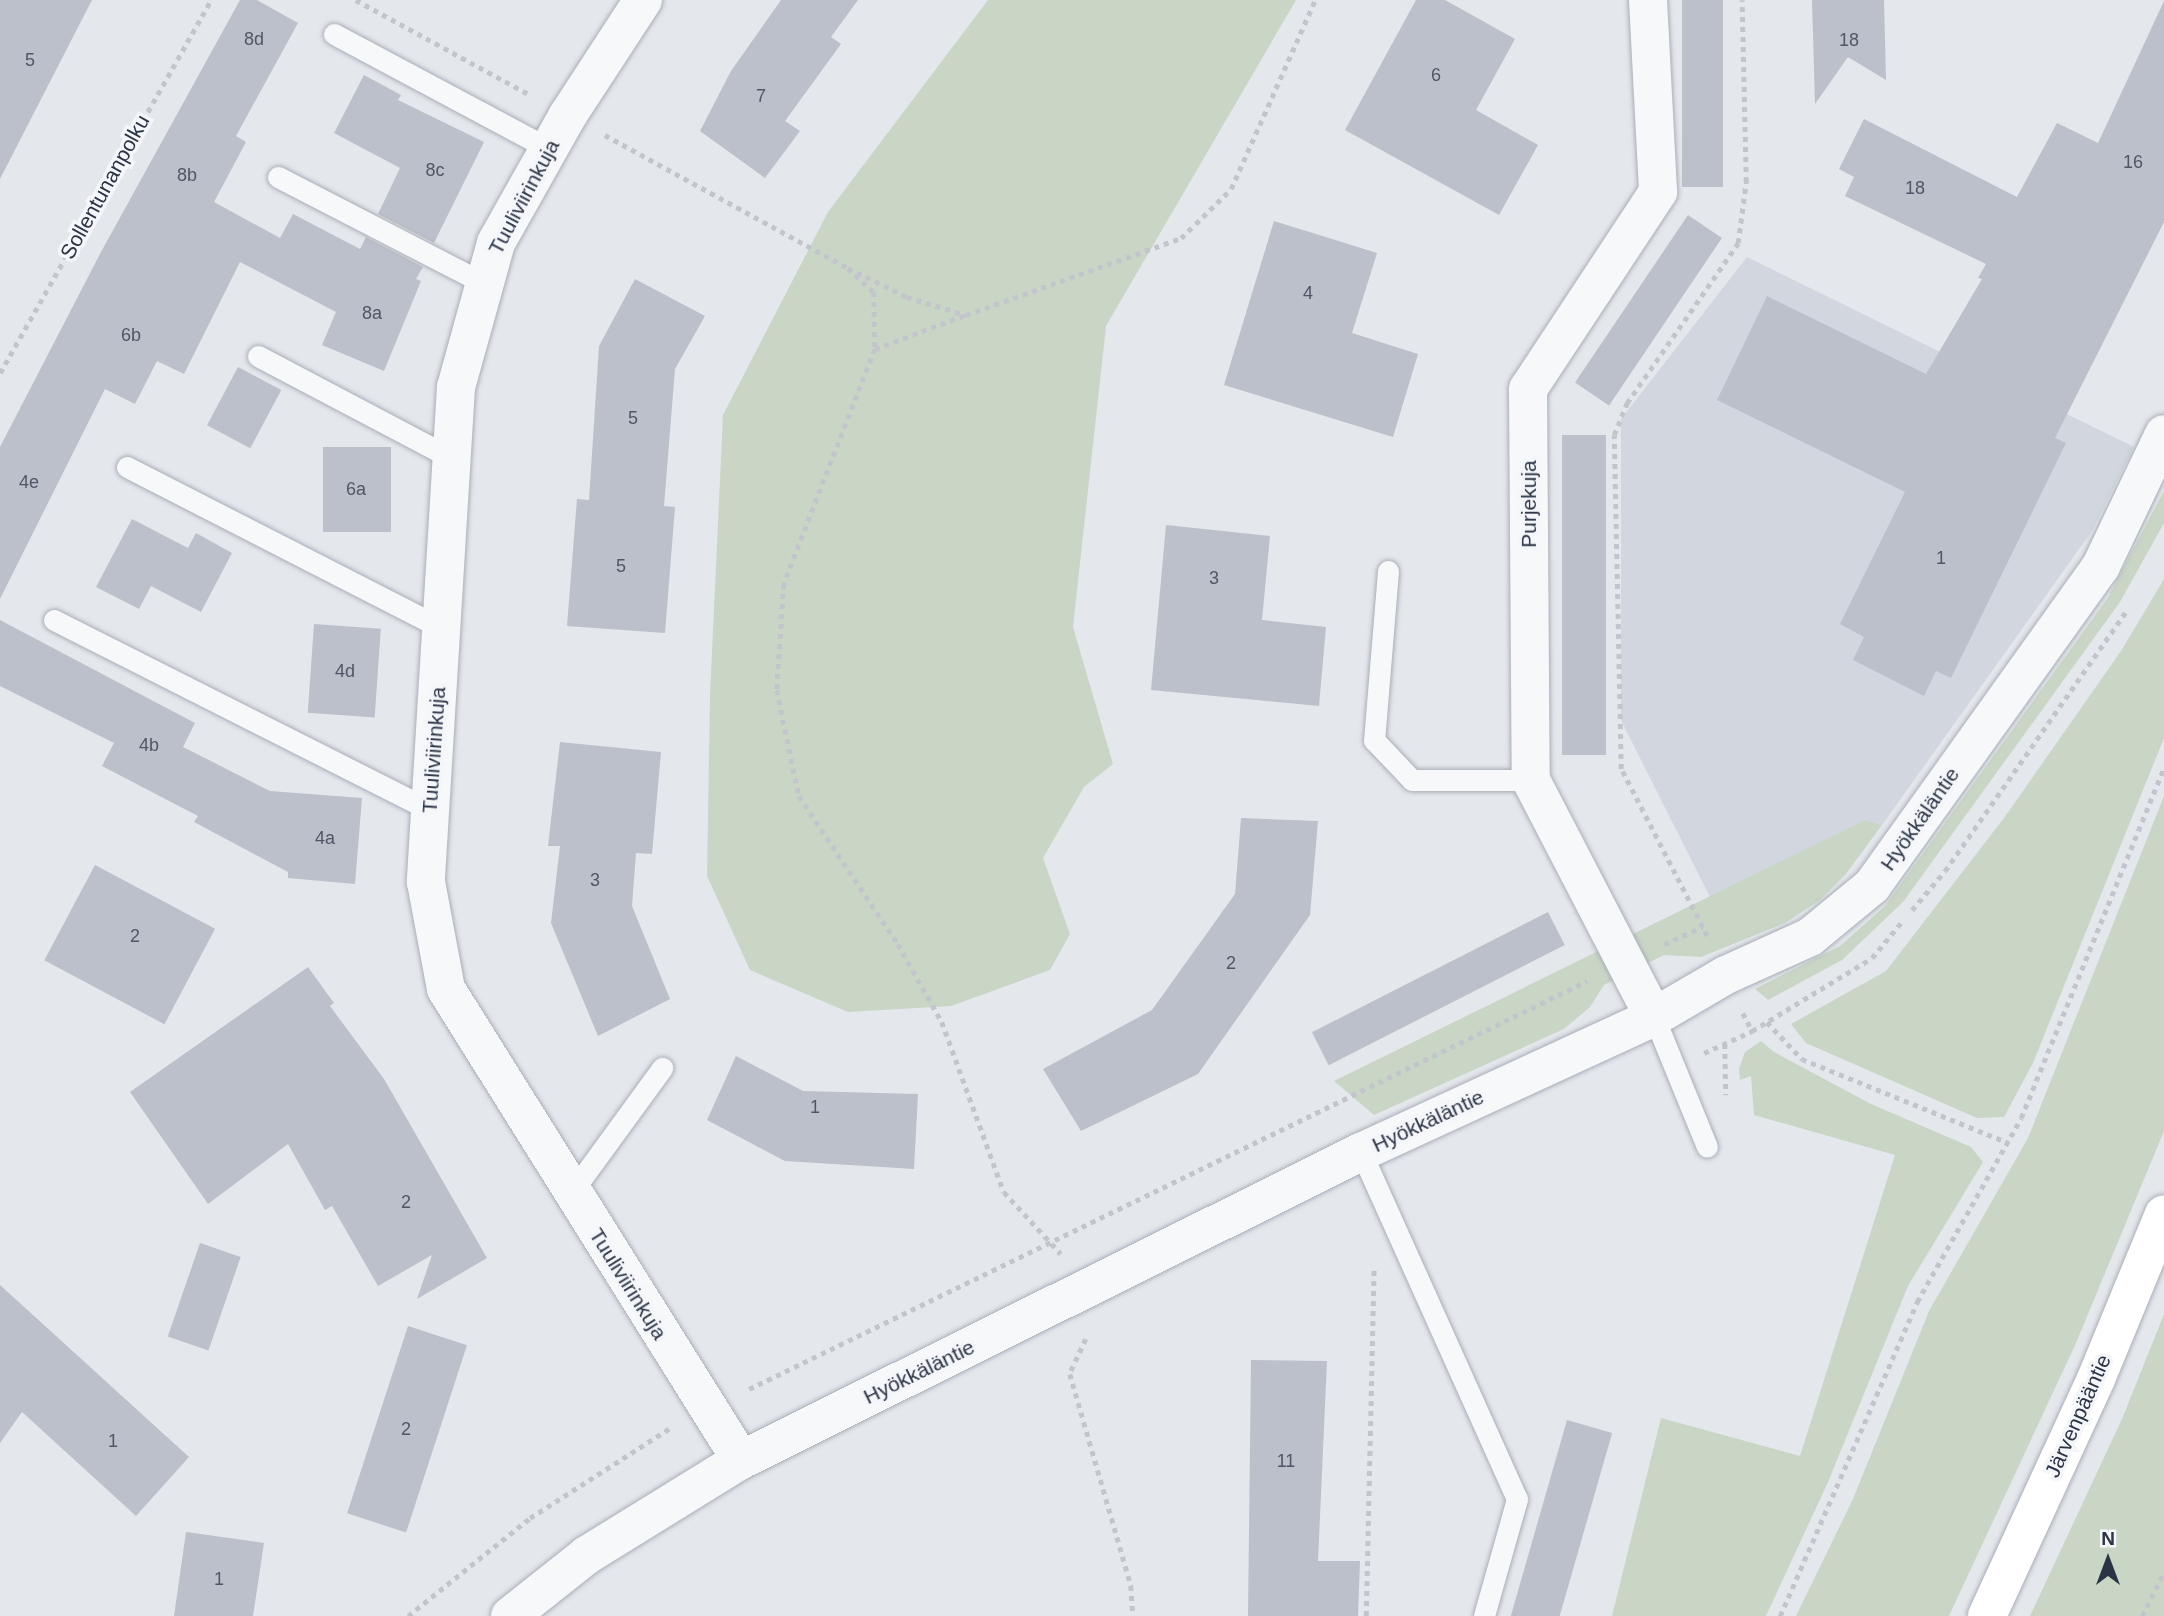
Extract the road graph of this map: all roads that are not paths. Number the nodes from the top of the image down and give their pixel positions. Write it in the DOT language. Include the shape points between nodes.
graph roads {
  1 [pos="643,0"];
  2 [pos="1648,0"];
  3 [pos="334,34"];
  4 [pos="549,149"];
  5 [pos="278,177"];
  6 [pos="483,283"];
  7 [pos="258,356"];
  8 [pos="2164,434"];
  9 [pos="453,459"];
  10 [pos="127,467"];
  11 [pos="1388,570"];
  12 [pos="54,620"];
  13 [pos="441,628"];
  14 [pos="1531,780"];
  15 [pos="430,810"];
  16 [pos="1654,1017"];
  17 [pos="662,1068"];
  18 [pos="1706,1147"];
  19 [pos="1361,1152"];
  20 [pos="571,1193"];
  21 [pos="2164,1214"];
  22 [pos="741,1460"];
  23 [pos="510,1616"];
  24 [pos="1484,1616"];
  25 [pos="1987,1616"];
  1 -- 4 [label="street, Tuuliviirinkuja"];
  2 -- 14 [label="street, Purjekuja" via="1658,192 1528,389"];
  3 -- 4 [label="lane"];
  4 -- 6 [label="street, Tuuliviirinkuja" via="496,243"];
  5 -- 6 [label="lane"];
  6 -- 9 [label="street, Tuuliviirinkuja" via="456,387"];
  7 -- 9 [label="lane"];
  8 -- 16 [label="street, Hyökkäläntie" via="2101,566 1872,886 1810,937 1726,975"];
  9 -- 13 [label="street, Tuuliviirinkuja"];
  10 -- 13 [label="lane"];
  11 -- 14 [label="lane" via="1374,740 1412,780"];
  12 -- 15 [label="lane"];
  13 -- 15 [label="street, Tuuliviirinkuja"];
  14 -- 16 [label="street, Purjekuja"];
  15 -- 20 [label="street, Tuuliviirinkuja" via="426,882 446,989"];
  16 -- 18 [label="lane"];
  16 -- 19 [label="street, Hyökkäläntie"];
  17 -- 20 [label="lane"];
  19 -- 22 [label="street, Hyökkäläntie"];
  19 -- 24 [label="lane" via="1517,1499"];
  20 -- 22 [label="street, Tuuliviirinkuja"];
  21 -- 25 [label="main road, Järvenpääntie" via="2096,1379"];
  22 -- 23 [label="street, Hyökkäläntie" via="587,1555"];
}
